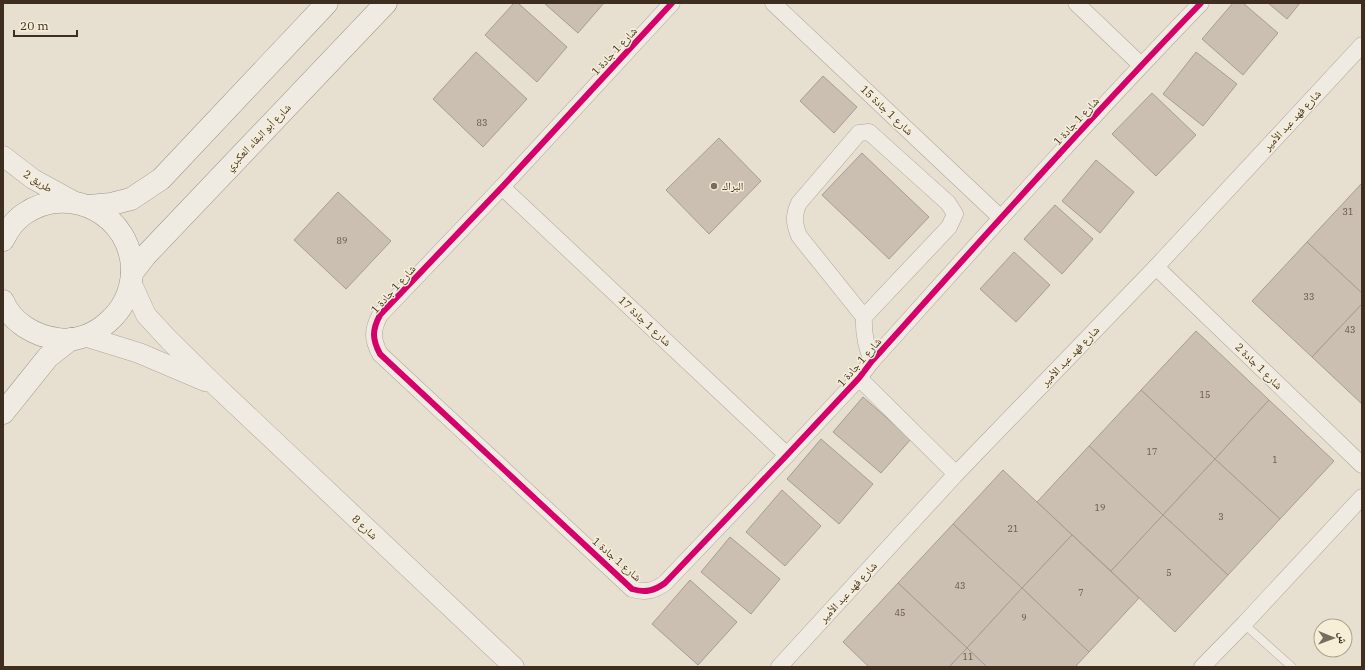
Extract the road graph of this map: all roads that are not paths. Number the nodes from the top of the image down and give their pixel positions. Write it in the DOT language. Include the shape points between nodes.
graph roads {
  1 [pos="327,3"];
  2 [pos="386,3"];
  3 [pos="672,3"];
  4 [pos="773,3"];
  5 [pos="1076,3"];
  6 [pos="1201,3"];
  7 [pos="1362,45"];
  8 [pos="1141,65"];
  9 [pos="3,156"];
  10 [pos="502,187"];
  11 [pos="82,204"];
  12 [pos="1001,218"];
  13 [pos="3,240"];
  14 [pos="1156,266"];
  15 [pos="131,277"];
  16 [pos="3,301"];
  17 [pos="864,317"];
  18 [pos="78,338"];
  19 [pos="872,361"];
  20 [pos="859,378"];
  21 [pos="216,386"];
  22 [pos="3,413"];
  23 [pos="787,455"];
  24 [pos="1362,465"];
  25 [pos="956,474"];
  26 [pos="1362,497"];
  27 [pos="1244,624"];
  28 [pos="514,667"];
  29 [pos="779,667"];
  30 [pos="1202,667"];
  31 [pos="1292,667"];
  1 -- 11 [label="main road" via="161,179 131,199 111,204"];
  2 -- 15 [label="main road, شارع أبو البقاء العكبري" via="146,255"];
  3 -- 10 [label="street, شارع 1 جادة 1"];
  4 -- 12 [label="street, شارع 1 جادة 15"];
  5 -- 8 [label="street"];
  6 -- 8 [label="street, شارع 1 جادة 1"];
  7 -- 14 [label="street, شارع فهد عبد الأمير"];
  8 -- 12 [label="street, شارع 1 جادة 1"];
  9 -- 11 [label="street, طريق 2" via="33,179"];
  10 -- 23 [label="street, شارع 1 جادة 17"];
  10 -- 23 [label="street, شارع 1 جادة 1" via="380,315 375,324 374,335 375,345 380,354 632,588 640,591 649,591 665,583"];
  11 -- 13 [label="main road" via="61,202 41,205 24,214 10,228"];
  11 -- 15 [label="main road" via="105,215 118,228 127,244 132,262"];
  12 -- 19 [label="street, شارع 1 جادة 1"];
  14 -- 24 [label="street, شارع 1 جادة 2"];
  14 -- 25 [label="street, شارع فهد عبد الأمير"];
  15 -- 18 [label="main road" via="126,300 115,316 101,328"];
  15 -- 21 [label="street, شارع 8" via="146,315"];
  16 -- 18 [label="main road" via="19,323 38,334 59,339"];
  17 -- 17 [label="street" via="799,236 795,226 795,214 799,203 855,137 859,133 869,132 948,203 955,214 949,227"];
  17 -- 19 [label="street" via="863,331"];
  18 -- 21 [label="street, شارع 8" via="139,353"];
  18 -- 22 [label="main road" via="48,357"];
  19 -- 20 [label="street, شارع 1 جادة 1"];
  20 -- 23 [label="street, شارع 1 جادة 1"];
  20 -- 25 [label="street, شارع 1 جادة 1"];
  21 -- 28 [label="street, شارع 8"];
  25 -- 29 [label="street, شارع فهد عبد الأمير"];
  26 -- 27 [label="street"];
  27 -- 30 [label="street"];
  27 -- 31 [label="lane"];
}
